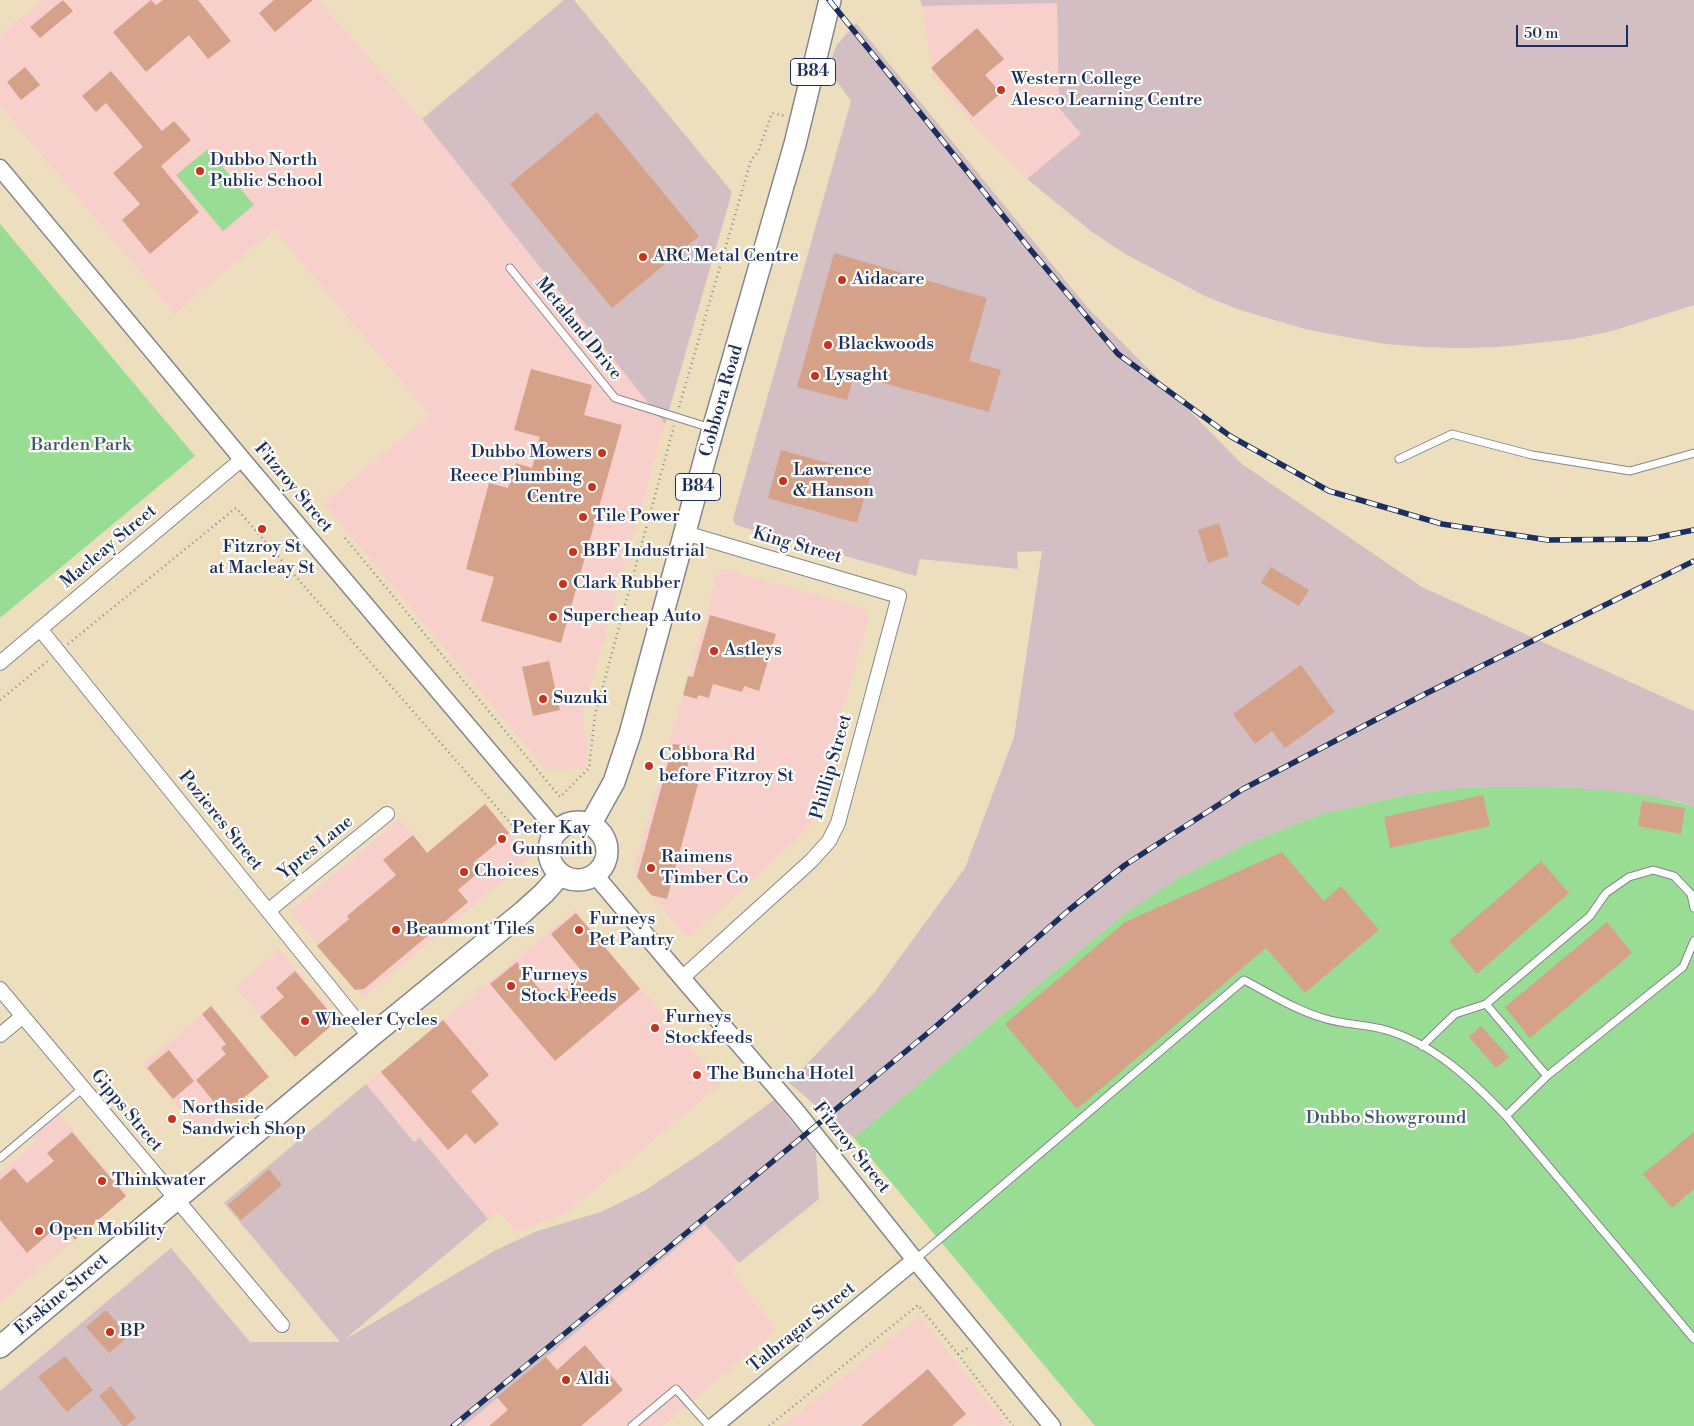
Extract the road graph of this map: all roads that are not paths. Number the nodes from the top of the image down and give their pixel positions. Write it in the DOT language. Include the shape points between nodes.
graph roads {
  1 [pos="830,0"];
  2 [pos="0,168"];
  3 [pos="510,268"];
  4 [pos="714,429"];
  5 [pos="1694,453"];
  6 [pos="242,459"];
  7 [pos="1399,459"];
  8 [pos="685,533"];
  9 [pos="899,596"];
  10 [pos="40,629"];
  11 [pos="0,663"];
  12 [pos="387,814"];
  13 [pos="590,825"];
  14 [pos="557,831"];
  15 [pos="560,875"];
  16 [pos="595,875"];
  17 [pos="1694,908"];
  18 [pos="268,911"];
  19 [pos="1694,941"];
  20 [pos="682,978"];
  21 [pos="0,989"];
  22 [pos="1486,1004"];
  23 [pos="23,1016"];
  24 [pos="0,1036"];
  25 [pos="370,1036"];
  26 [pos="1422,1046"];
  27 [pos="1547,1076"];
  28 [pos="83,1088"];
  29 [pos="1506,1116"];
  30 [pos="0,1158"];
  31 [pos="176,1199"];
  32 [pos="915,1260"];
  33 [pos="282,1325"];
  34 [pos="1694,1339"];
  35 [pos="0,1347"];
  36 [pos="632,1426"];
  37 [pos="709,1426"];
  38 [pos="714,1426"];
  39 [pos="1052,1426"];
  1 -- 4 [label="main road, Cobbora Road / B84" via="801,120"];
  2 -- 6 [label="street, Fitzroy Street"];
  3 -- 4 [label="lane, Metaland Drive" via="614,398"];
  4 -- 8 [label="main road, Cobbora Road / B84"];
  5 -- 7 [label="lane" via="1630,472 1532,456 1452,434"];
  6 -- 10 [label="street, Macleay Street"];
  6 -- 14 [label="street, Fitzroy Street"];
  8 -- 9 [label="street, King Street"];
  8 -- 13 [label="main road, Cobbora Road / B84" via="630,734 614,782"];
  9 -- 20 [label="street, Phillip Street" via="838,822 829,841"];
  10 -- 11 [label="street, Macleay Street"];
  10 -- 18 [label="street, Pozieres Street"];
  12 -- 18 [label="street, Ypres Lane"];
  13 -- 14 [label="main road" via="572,823"];
  13 -- 16 [label="main road" via="599,831 607,849 602,868"];
  14 -- 15 [label="main road" via="548,854"];
  15 -- 16 [label="main road" via="577,881"];
  15 -- 25 [label="main road, Erskine Street" via="523,912"];
  16 -- 20 [label="street, Fitzroy Street"];
  17 -- 22 [label="lane" via="1692,894 1674,876 1653,870 1629,877 1606,893 1590,916"];
  18 -- 25 [label="street, Pozieres Street"];
  19 -- 27 [label="lane" via="1683,967"];
  20 -- 32 [label="street, Fitzroy Street" via="815,1134"];
  21 -- 23 [label="street, Gipps Street"];
  22 -- 26 [label="lane" via="1456,1014"];
  22 -- 27 [label="lane"];
  23 -- 24 [label="street"];
  23 -- 28 [label="street, Gipps Street"];
  25 -- 31 [label="main road, Erskine Street"];
  26 -- 29 [label="lane" via="1460,1071"];
  26 -- 32 [label="lane" via="1389,1031 1341,1023 1304,1011 1244,980"];
  27 -- 29 [label="lane"];
  28 -- 30 [label="lane"];
  28 -- 31 [label="street, Gipps Street"];
  29 -- 34 [label="lane"];
  31 -- 33 [label="street, Gipps Street"];
  31 -- 35 [label="main road, Erskine Street"];
  32 -- 38 [label="street, Talbragar Street"];
  32 -- 39 [label="street, Fitzroy Street"];
  36 -- 37 [label="lane" via="676,1389"];
}
